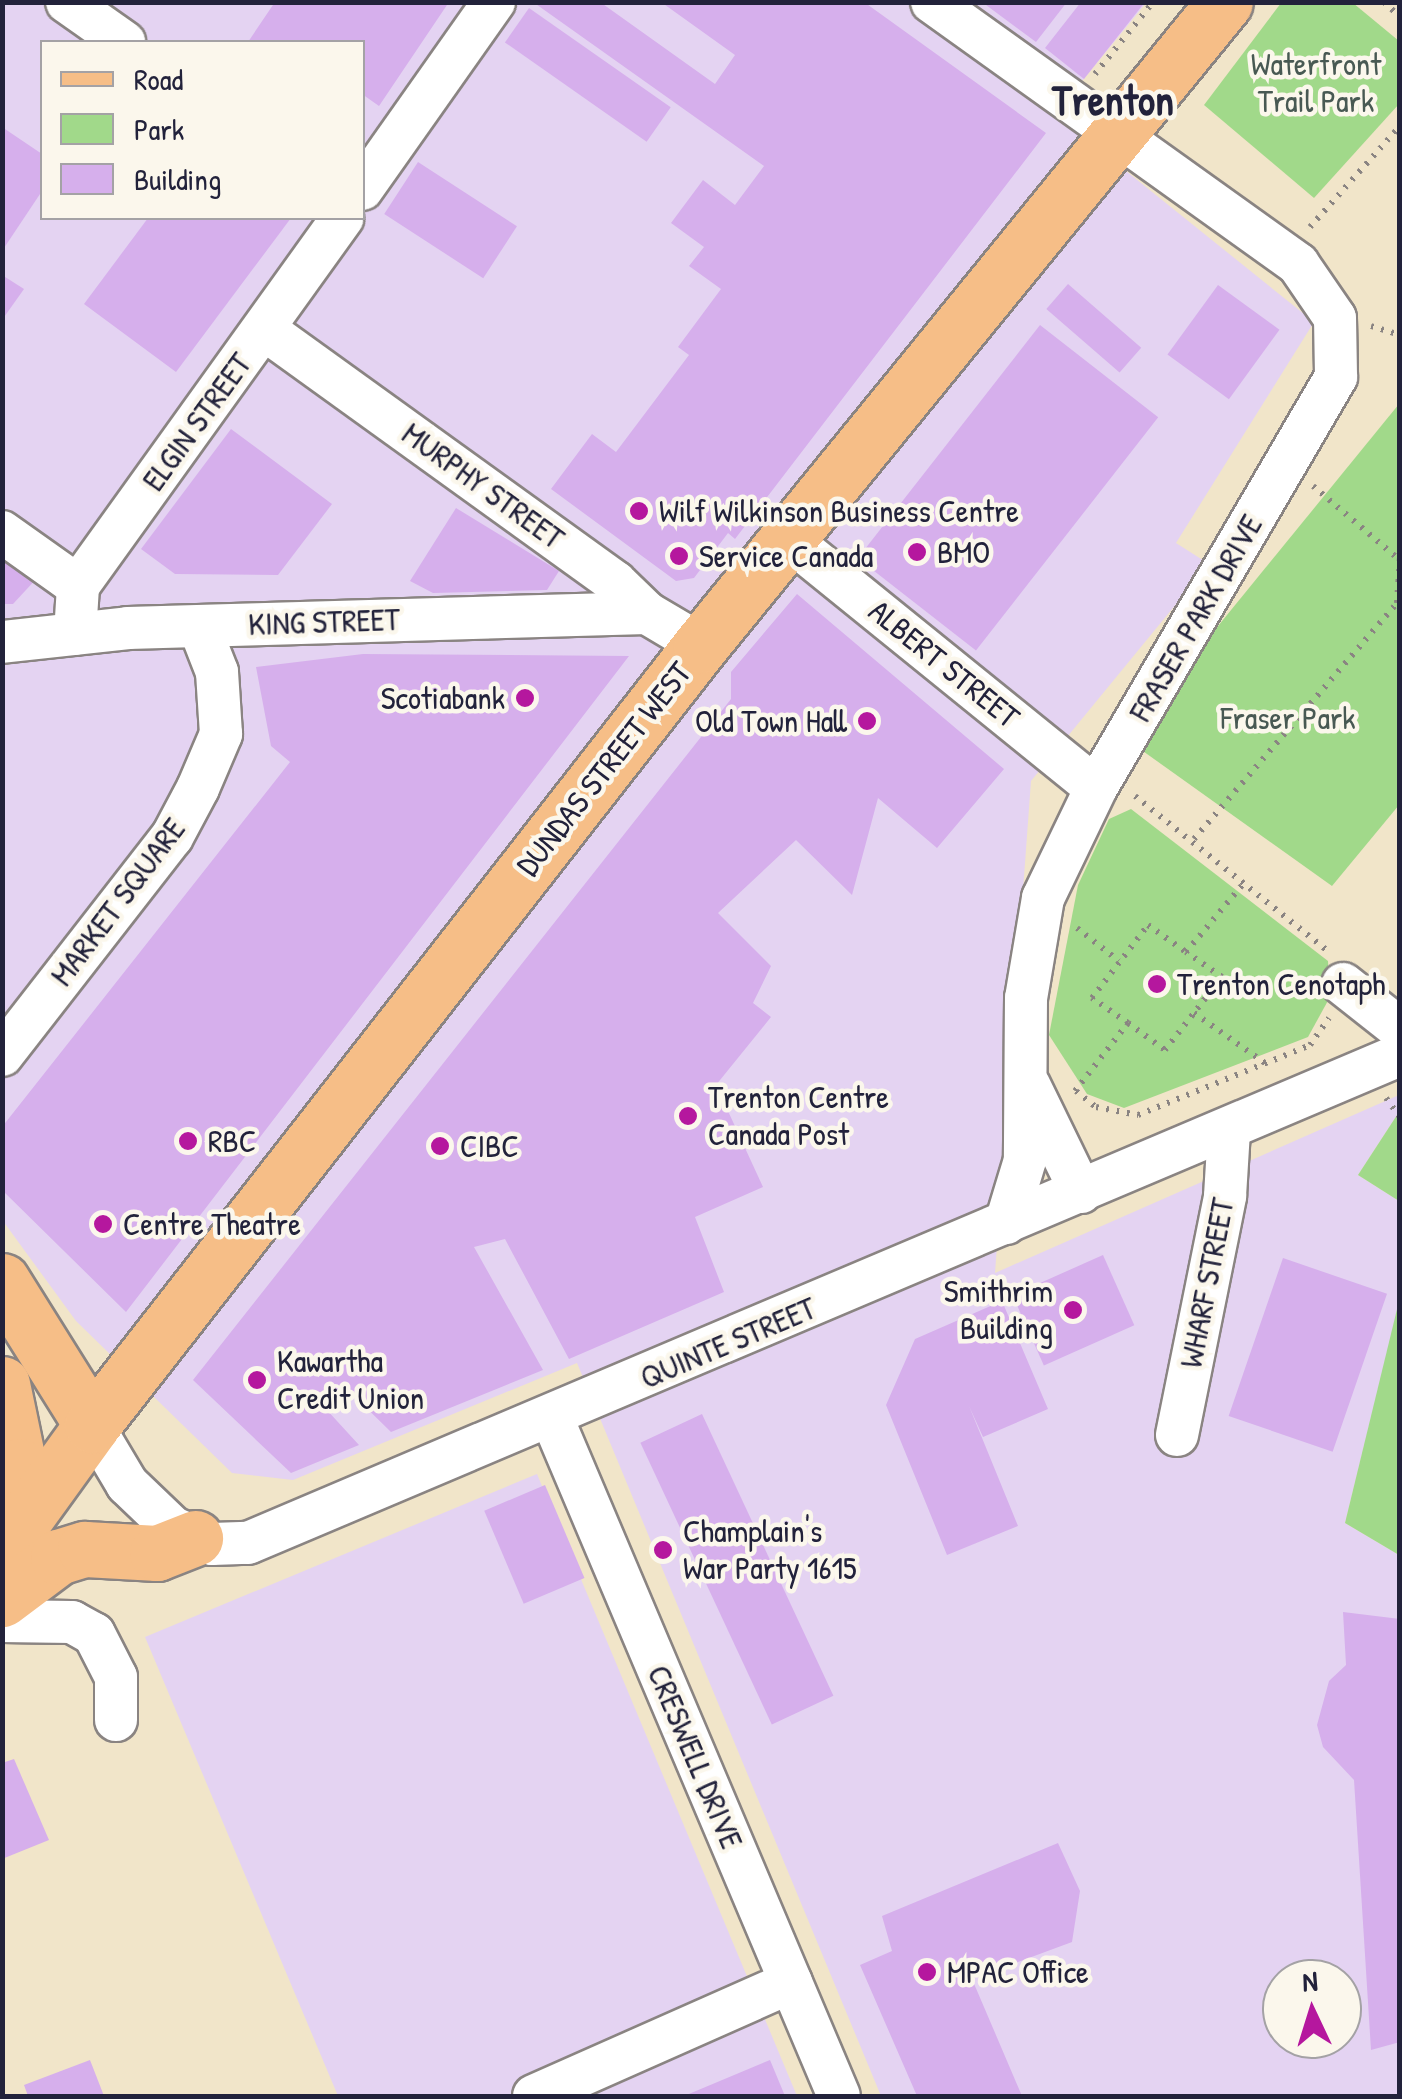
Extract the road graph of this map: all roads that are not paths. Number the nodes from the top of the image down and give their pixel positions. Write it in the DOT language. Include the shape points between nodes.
graph roads {
  1 [pos="67,2"];
  2 [pos="494,2"];
  3 [pos="932,2"];
  4 [pos="1225,2"];
  5 [pos="121,40"];
  6 [pos="1094,117"];
  7 [pos="365,185"];
  8 [pos="341,220"];
  9 [pos="264,329"];
  10 [pos="2,532"];
  11 [pos="791,540"];
  12 [pos="78,586"];
  13 [pos="647,612"];
  14 [pos="198,626"];
  15 [pos="75,634"];
  16 [pos="2,642"];
  17 [pos="701,645"];
  18 [pos="1108,794"];
  19 [pos="1343,984"];
  20 [pos="1400,1029"];
  21 [pos="2,1055"];
  22 [pos="1386,1061"];
  23 [pos="1021,1066"];
  24 [pos="1229,1131"];
  25 [pos="1080,1192"];
  26 [pos="1006,1224"];
  27 [pos="2,1281"];
  28 [pos="2,1384"];
  29 [pos="552,1418"];
  30 [pos="92,1425"];
  31 [pos="1178,1435"];
  32 [pos="194,1538"];
  33 [pos="11,1539"];
  34 [pos="2,1599"];
  35 [pos="2,1621"];
  36 [pos="116,1720"];
  37 [pos="791,1982"];
  38 [pos="534,2096"];
  39 [pos="839,2096"];
  1 -- 5 [label="street"];
  2 -- 7 [label="street"];
  3 -- 6 [label="street, FRASER PARK DRIVE"];
  4 -- 6 [label="main road, DUNDAS STREET WEST"];
  6 -- 11 [label="main road, DUNDAS STREET WEST"];
  6 -- 18 [label="street, FRASER PARK DRIVE" via="1286,255 1335,318 1336,377"];
  8 -- 9 [label="street, ELGIN STREET"];
  9 -- 12 [label="street, ELGIN STREET"];
  9 -- 13 [label="street, MURPHY STREET" via="615,582"];
  10 -- 12 [label="street"];
  11 -- 17 [label="main road, DUNDAS STREET WEST"];
  11 -- 18 [label="street, ALBERT STREET"];
  12 -- 15 [label="street"];
  13 -- 14 [label="street, KING STREET"];
  13 -- 17 [label="street, MURPHY STREET"];
  14 -- 15 [label="street, KING STREET"];
  14 -- 21 [label="street, MARKET SQUARE" via="217,672 221,734 198,788 172,838"];
  15 -- 16 [label="street, KING STREET"];
  17 -- 30 [label="main road, DUNDAS STREET WEST"];
  18 -- 23 [label="street, FRASER PARK DRIVE" via="1044,898"];
  19 -- 20 [label="street"];
  22 -- 24 [label="street, QUINTE STREET"];
  23 -- 25 [label="street"];
  23 -- 26 [label="street, FRASER PARK DRIVE" via="1025,1160"];
  24 -- 25 [label="street, QUINTE STREET"];
  24 -- 31 [label="street, WHARF STREET" via="1225,1196"];
  25 -- 26 [label="street, QUINTE STREET"];
  26 -- 29 [label="street, QUINTE STREET"];
  27 -- 30 [label="main road"];
  28 -- 33 [label="main road" via="19,1466"];
  29 -- 32 [label="street, QUINTE STREET" via="248,1543"];
  29 -- 37 [label="street, CRESWELL DRIVE"];
  30 -- 32 [label="street, QUINTE STREET" via="127,1484 155,1514"];
  30 -- 33 [label="main road, DUNDAS STREET WEST"];
  32 -- 34 [label="main road" via="157,1553 85,1549 58,1557"];
  35 -- 36 [label="street" via="72,1622 94,1634 116,1677"];
  37 -- 38 [label="street"];
  37 -- 39 [label="street, CRESWELL DRIVE"];
}
